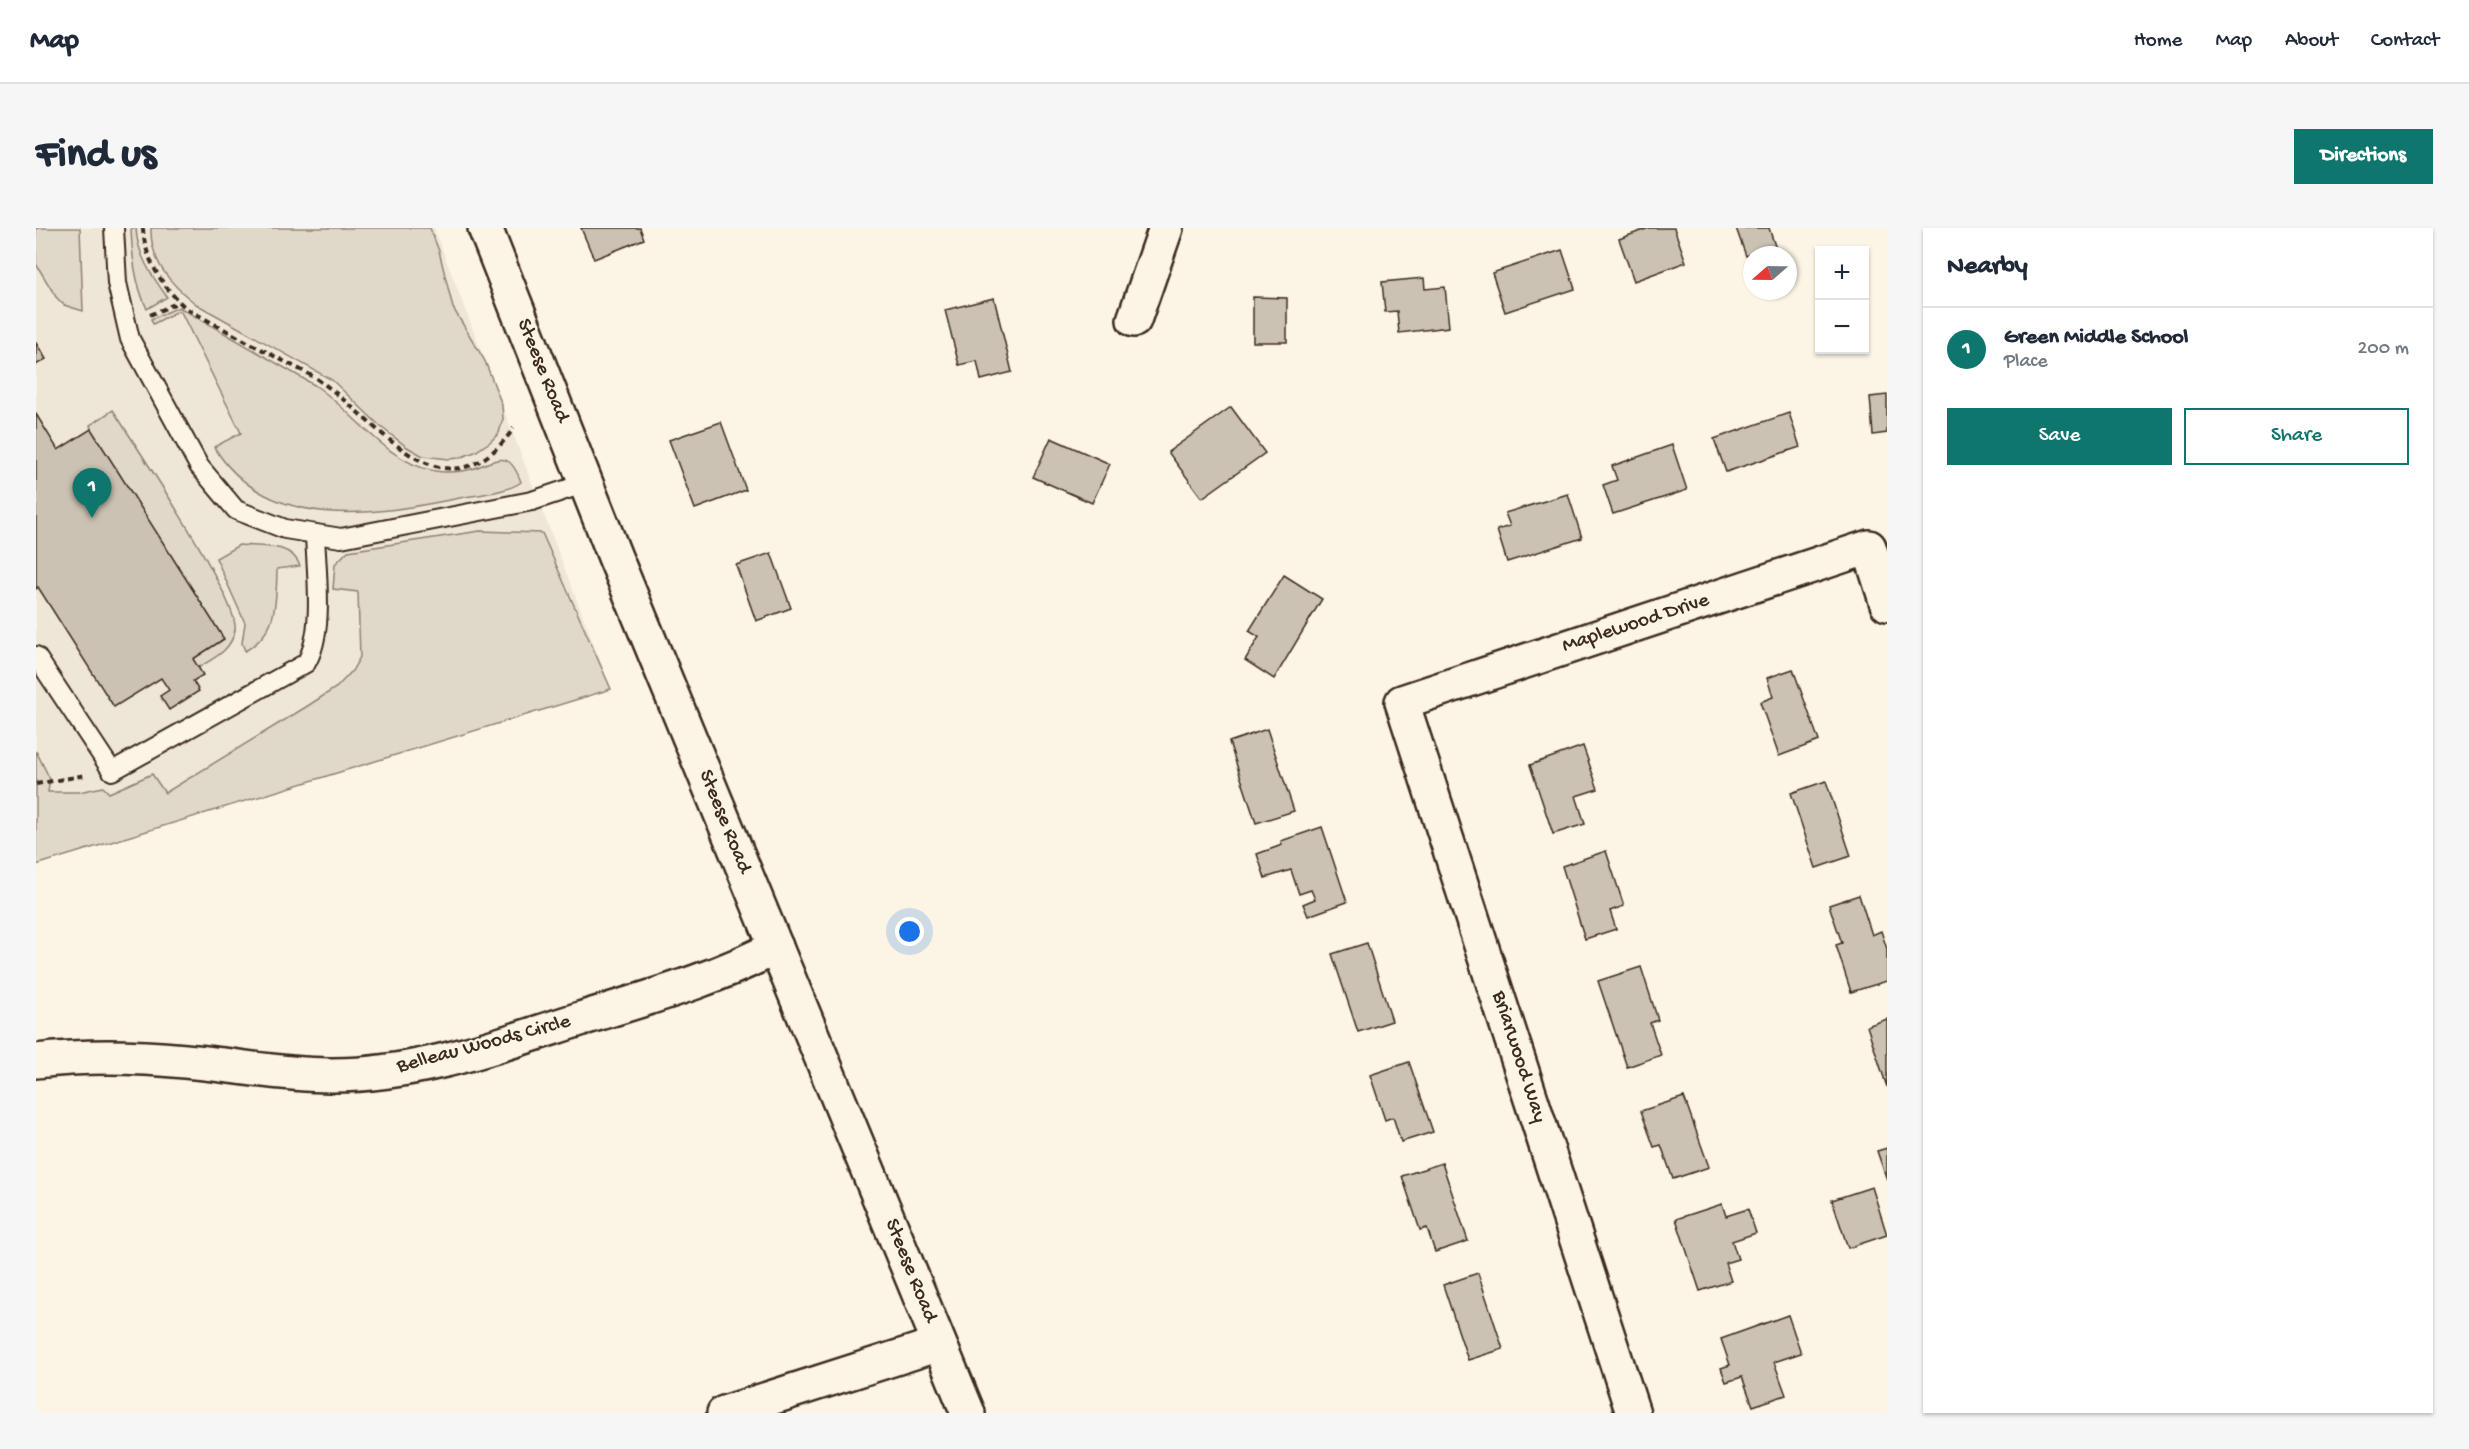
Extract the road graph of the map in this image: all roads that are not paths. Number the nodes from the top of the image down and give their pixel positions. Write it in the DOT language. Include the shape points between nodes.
graph roads {
  1 [pos="114,228"];
  2 [pos="485,228"];
  3 [pos="1166,228"];
  4 [pos="1134,320"];
  5 [pos="586,483"];
  6 [pos="315,534"];
  7 [pos="1887,604"];
  8 [pos="36,656"];
  9 [pos="1402,702"];
  10 [pos="776,947"];
  11 [pos="36,1061"];
  12 [pos="939,1344"];
  13 [pos="724,1413"];
  14 [pos="968,1413"];
  15 [pos="1633,1413"];
  1 -- 6 [label="lane" via="117,283 130,339 199,466 236,510 285,529"];
  2 -- 5 [label="street, Steese Road"];
  3 -- 4 [label="street"];
  5 -- 6 [label="lane" via="532,501 341,538"];
  5 -- 10 [label="street, Steese Road"];
  6 -- 8 [label="lane" via="316,636 306,663 112,771"];
  7 -- 9 [label="street, Maplewood Drive" via="1869,547"];
  9 -- 15 [label="street, Briarwood Way"];
  10 -- 11 [label="street, Belleau Woods Circle" via="736,968 679,988 406,1070 331,1076 116,1056"];
  10 -- 12 [label="street, Steese Road"];
  12 -- 13 [label="street"];
  12 -- 14 [label="street, Steese Road"];
}
